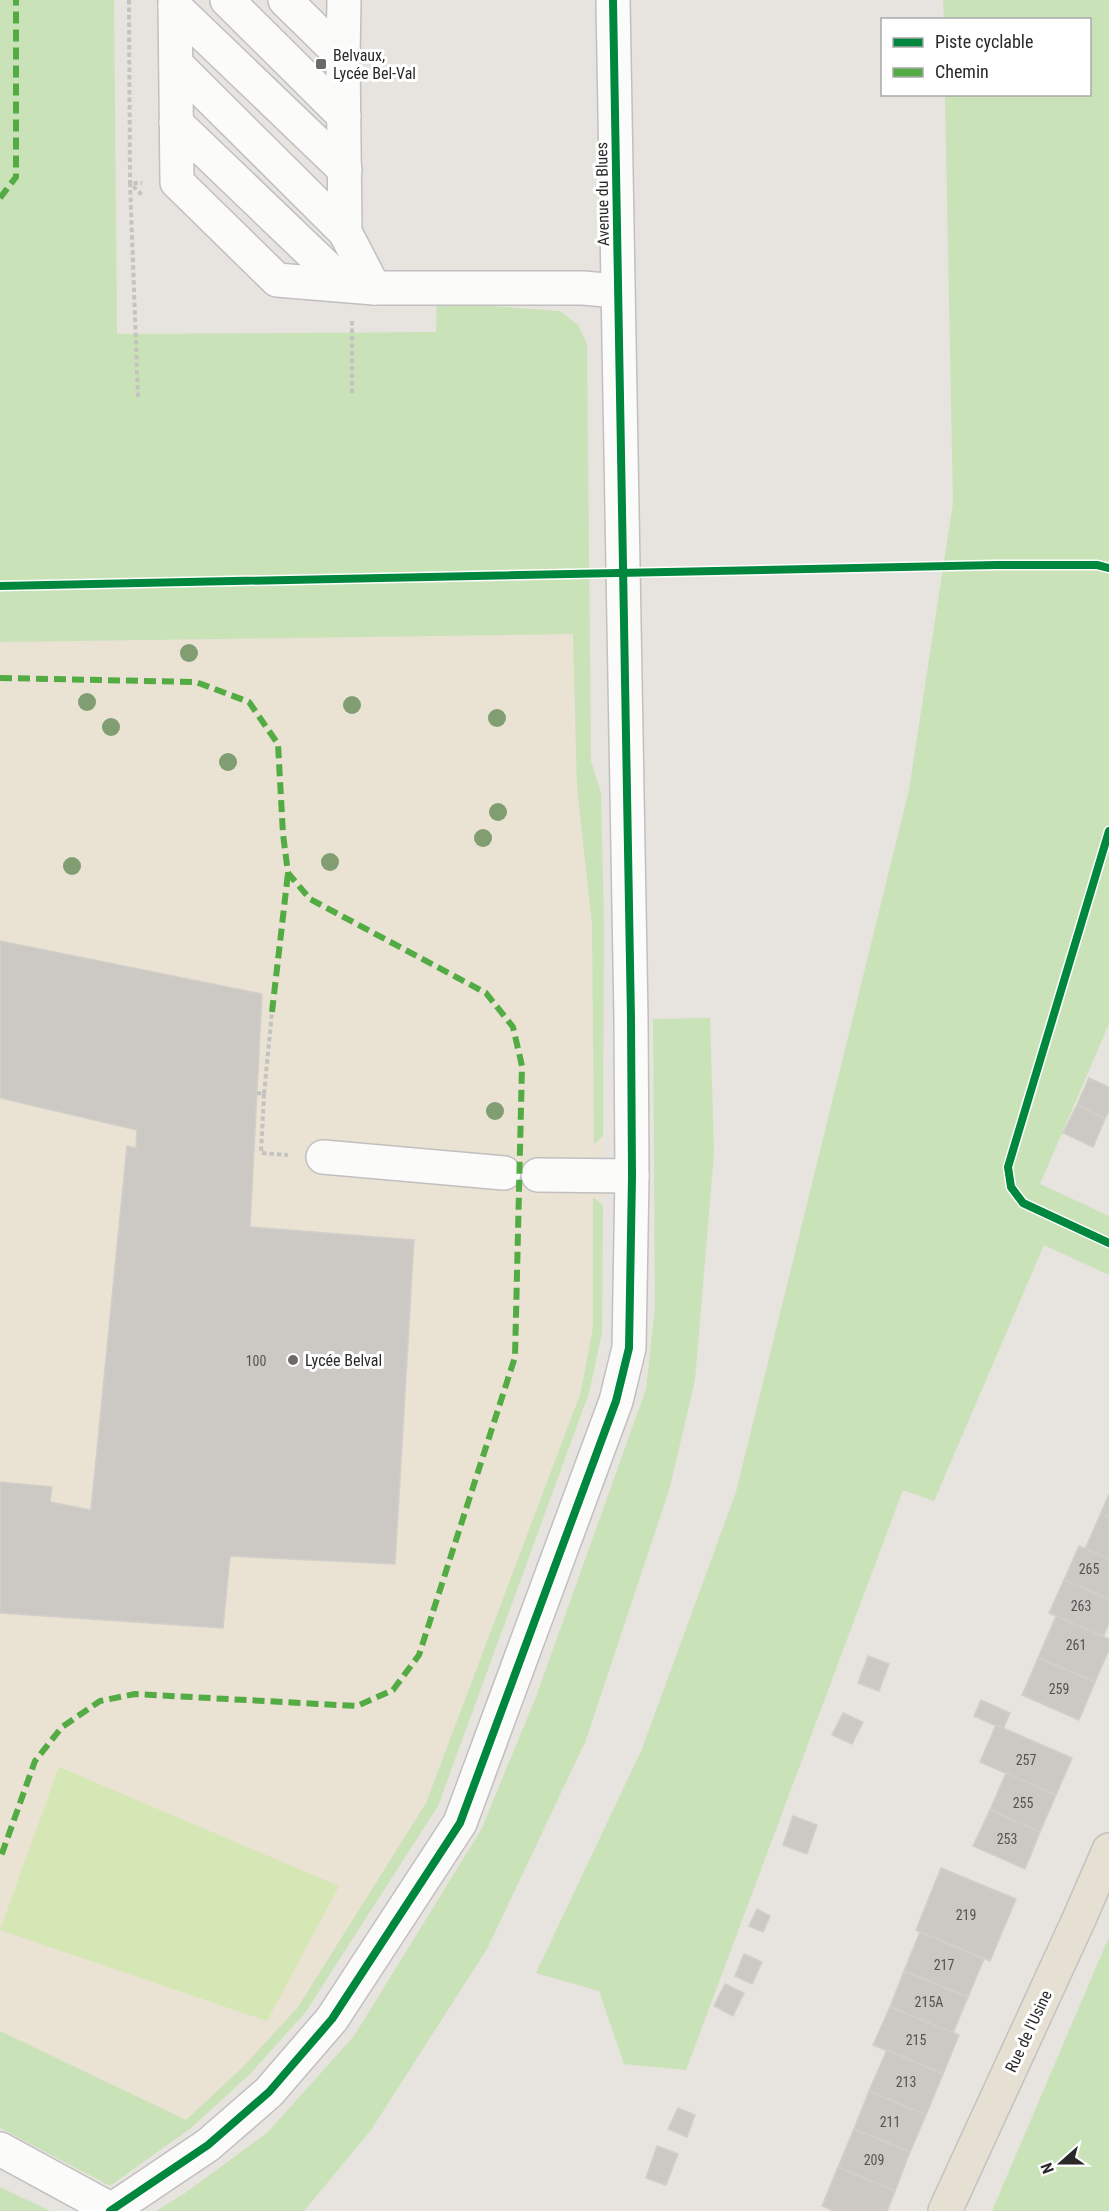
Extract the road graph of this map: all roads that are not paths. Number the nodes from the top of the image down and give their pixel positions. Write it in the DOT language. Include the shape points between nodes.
graph roads {
  1 [pos="227,0"];
  2 [pos="285,0"];
  3 [pos="344,0"];
  4 [pos="613,0"];
  5 [pos="175,3"];
  6 [pos="344,57"];
  7 [pos="176,64"];
  8 [pos="344,116"];
  9 [pos="176,123"];
  10 [pos="345,170"];
  11 [pos="345,232"];
  12 [pos="617,291"];
  13 [pos="357,296"];
  14 [pos="323,1157"];
  15 [pos="504,1173"];
  16 [pos="538,1175"];
  17 [pos="632,1176"];
  18 [pos="1109,1850"];
  19 [pos="0,2149"];
  20 [pos="111,2210"];
  21 [pos="945,2211"];
  1 -- 8 [label="street"];
  2 -- 6 [label="street"];
  3 -- 6 [label="street"];
  4 -- 12 [label="street, Avenue du Blues"];
  5 -- 7 [label="street"];
  5 -- 10 [label="street"];
  6 -- 8 [label="street"];
  7 -- 9 [label="street"];
  7 -- 11 [label="street"];
  8 -- 10 [label="street"];
  9 -- 13 [label="street"];
  9 -- 13 [label="street" via="177,182 277,280"];
  10 -- 11 [label="street"];
  11 -- 13 [label="street"];
  12 -- 13 [label="street" via="583,288"];
  12 -- 17 [label="street, Avenue du Blues"];
  14 -- 15 [label="street"];
  16 -- 17 [label="street"];
  17 -- 20 [label="street, Avenue du Blues" via="629,1348 616,1401 460,1823 332,2019 269,2092 208,2145"];
  18 -- 21 [label="main road, Rue de l'Usine"];
  19 -- 20 [label="street"];
}
